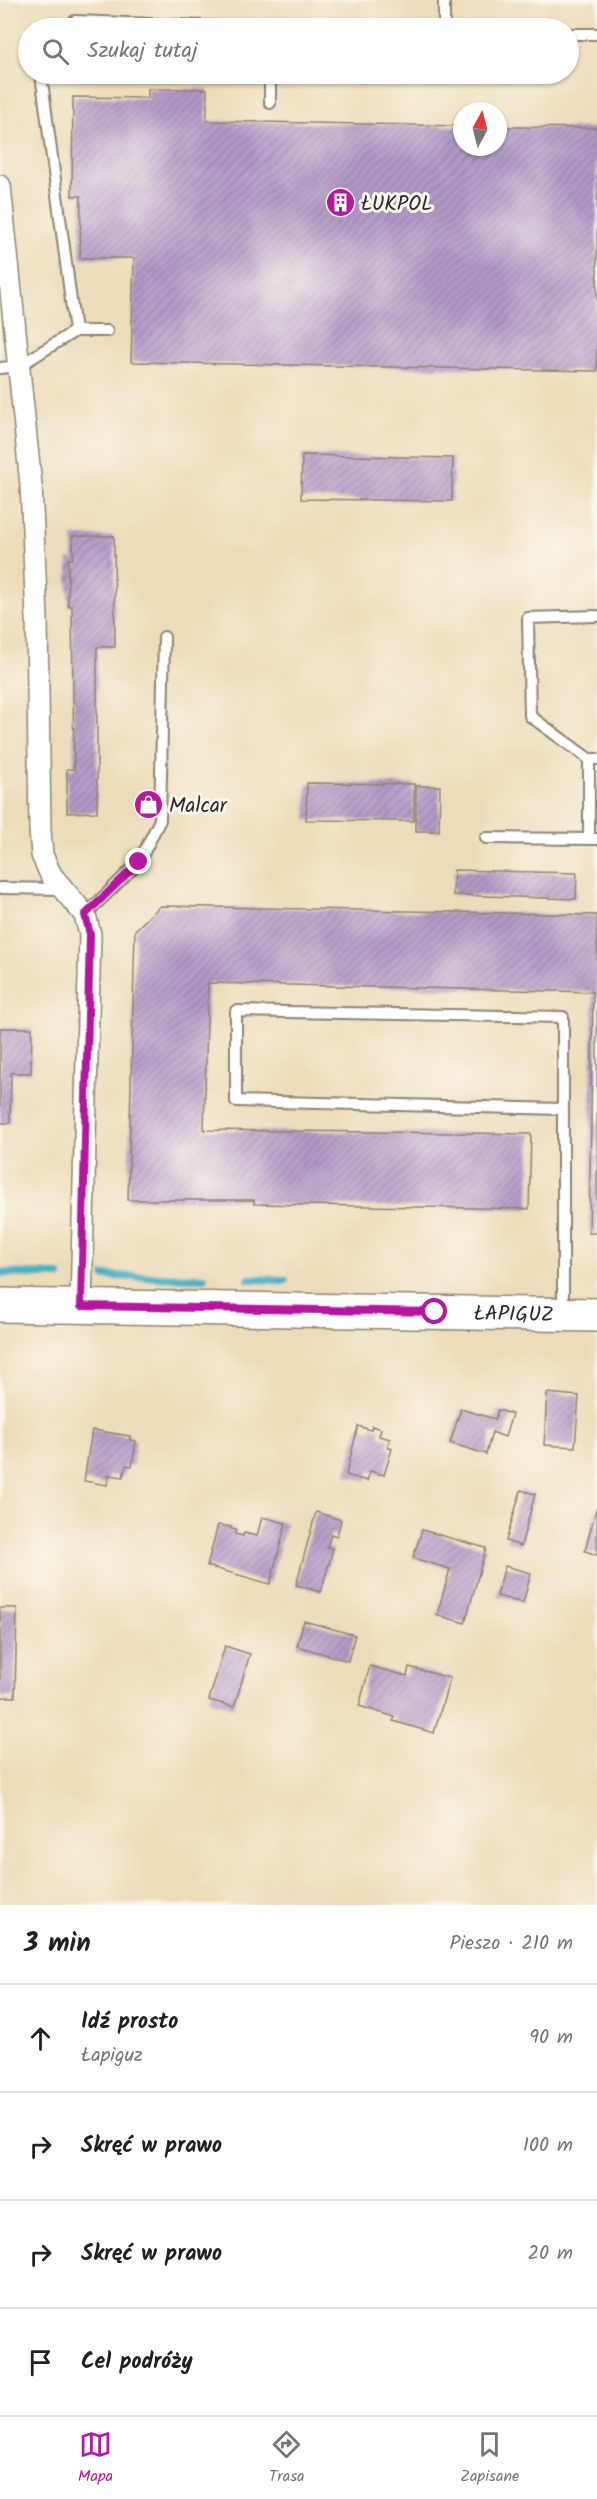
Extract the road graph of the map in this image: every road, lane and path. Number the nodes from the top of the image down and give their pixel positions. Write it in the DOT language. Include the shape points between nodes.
graph roads {
  1 [pos="444,0"];
  2 [pos="444,18"];
  3 [pos="579,34"];
  4 [pos="597,34"];
  5 [pos="42,84"];
  6 [pos="270,84"];
  7 [pos="270,104"];
  8 [pos="0,186"];
  9 [pos="75,331"];
  10 [pos="107,331"];
  11 [pos="10,367"];
  12 [pos="597,616"];
  13 [pos="164,637"];
  14 [pos="593,759"];
  15 [pos="486,838"];
  16 [pos="593,839"];
  17 [pos="0,888"];
  18 [pos="63,889"];
  19 [pos="85,915"];
  20 [pos="563,1108"];
  21 [pos="0,1305"];
  22 [pos="81,1306"];
  23 [pos="563,1314"];
  24 [pos="597,1315"];
  1 -- 2 [label="lane"];
  3 -- 4 [label="lane"];
  5 -- 9 [label="lane"];
  6 -- 7 [label="lane"];
  8 -- 11 [label="street"];
  9 -- 10 [label="lane"];
  9 -- 11 [label="lane"];
  11 -- 18 [label="street" via="31,485 42,855"];
  12 -- 14 [label="lane" via="528,618 530,716"];
  13 -- 19 [label="lane" via="160,820 139,862"];
  14 -- 16 [label="lane"];
  15 -- 16 [label="lane"];
  17 -- 18 [label="lane"];
  18 -- 19 [label="street"];
  19 -- 22 [label="street" via="90,934"];
  20 -- 20 [label="lane" via="563,1017 236,1011 236,1101"];
  20 -- 23 [label="lane"];
  21 -- 22 [label="main road, ŁAPIGUZ"];
  22 -- 23 [label="main road, ŁAPIGUZ"];
  23 -- 24 [label="main road, ŁAPIGUZ"];
}
